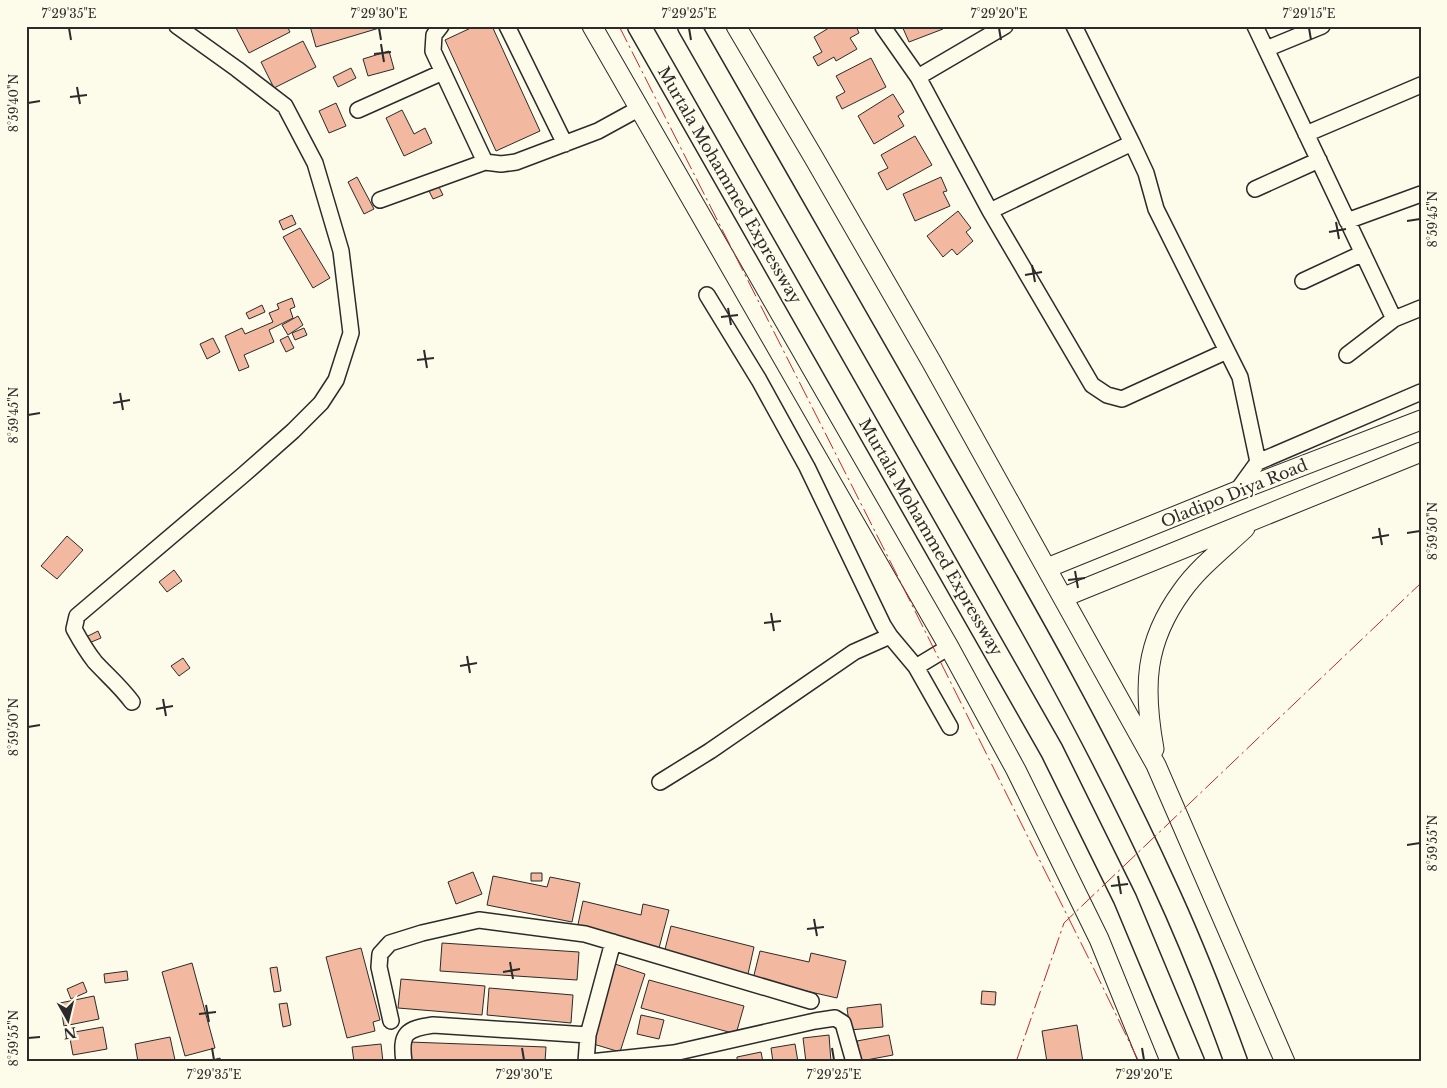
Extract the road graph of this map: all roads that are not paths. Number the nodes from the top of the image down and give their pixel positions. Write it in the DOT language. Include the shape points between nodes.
graph roads {
  1 [pos="177,26"];
  2 [pos="441,26"];
  3 [pos="506,26"];
  4 [pos="592,26"];
  5 [pos="639,26"];
  6 [pos="689,26"];
  7 [pos="736,26"];
  8 [pos="1005,26"];
  9 [pos="1074,26"];
  10 [pos="1255,26"];
  11 [pos="1322,26"];
  12 [pos="883,27"];
  13 [pos="1266,49"];
  14 [pos="443,72"];
  15 [pos="918,77"];
  16 [pos="1421,85"];
  17 [pos="640,108"];
  18 [pos="358,110"];
  19 [pos="1306,134"];
  20 [pos="1132,143"];
  21 [pos="565,144"];
  22 [pos="1318,160"];
  23 [pos="485,162"];
  24 [pos="1255,189"];
  25 [pos="1421,194"];
  26 [pos="380,200"];
  27 [pos="990,211"];
  28 [pos="1347,221"];
  29 [pos="1363,253"];
  30 [pos="1303,281"];
  31 [pos="707,295"];
  32 [pos="1421,308"];
  33 [pos="1394,319"];
  34 [pos="1227,351"];
  35 [pos="1347,355"];
  36 [pos="1421,392"];
  37 [pos="1421,420"];
  38 [pos="1421,452"];
  39 [pos="1258,462"];
  40 [pos="1237,491"];
  41 [pos="1252,521"];
  42 [pos="1048,568"];
  43 [pos="1064,597"];
  44 [pos="890,636"];
  45 [pos="949,647"];
  46 [pos="916,667"];
  47 [pos="132,702"];
  48 [pos="950,727"];
  49 [pos="1156,765"];
  50 [pos="660,782"];
  51 [pos="613,942"];
  52 [pos="811,1001"];
  53 [pos="391,1021"];
  54 [pos="588,1035"];
  55 [pos="404,1062"];
  56 [pos="588,1062"];
  57 [pos="854,1062"];
  58 [pos="1148,1062"];
  59 [pos="1193,1062"];
  60 [pos="1236,1062"];
  61 [pos="1285,1062"];
  1 -- 47 [label="street" via="285,106 315,163 341,251 351,332 336,380 321,403 242,476 77,616 74,629 94,661 120,685"];
  2 -- 14 [label="street" via="434,35 433,52"];
  3 -- 21 [label="street"];
  4 -- 17 [label="main road"];
  5 -- 59 [label="highway, Murtala Mohammed Expressway" via="1052,751 1125,899"];
  6 -- 60 [label="highway" via="1013,592 1083,721 1164,884"];
  7 -- 42 [label="main road"];
  8 -- 15 [label="street"];
  9 -- 20 [label="street"];
  10 -- 13 [label="street"];
  11 -- 13 [label="street"];
  12 -- 15 [label="street"];
  13 -- 19 [label="street"];
  14 -- 18 [label="street"];
  14 -- 23 [label="street"];
  15 -- 27 [label="street"];
  16 -- 19 [label="street"];
  17 -- 21 [label="street" via="598,131"];
  17 -- 45 [label="main road"];
  19 -- 22 [label="street"];
  20 -- 27 [label="street"];
  20 -- 34 [label="street" via="1146,172 1156,209"];
  21 -- 23 [label="street" via="516,162"];
  22 -- 24 [label="street"];
  22 -- 28 [label="street"];
  23 -- 26 [label="street"];
  25 -- 28 [label="street"];
  27 -- 34 [label="street" via="1092,386 1107,395 1122,399"];
  28 -- 29 [label="street"];
  29 -- 30 [label="street"];
  29 -- 33 [label="street"];
  31 -- 44 [label="street" via="759,380 806,467"];
  32 -- 33 [label="street"];
  33 -- 35 [label="street"];
  34 -- 39 [label="street" via="1240,377"];
  36 -- 39 [label="street"];
  37 -- 40 [label="main road, Oladipo Diya Road"];
  38 -- 41 [label="main road, Oladipo Diya Road"];
  39 -- 40 [label="street"];
  40 -- 42 [label="main road, Oladipo Diya Road"];
  41 -- 43 [label="main road, Oladipo Diya Road"];
  41 -- 49 [label="main road" via="1182,590 1154,644 1147,691"];
  42 -- 43 [label="main road"];
  43 -- 49 [label="main road"];
  44 -- 46 [label="street"];
  44 -- 50 [label="street" via="854,652"];
  45 -- 46 [label="street"];
  45 -- 58 [label="main road" via="1016,770 1099,939"];
  46 -- 48 [label="street"];
  49 -- 61 [label="main road"];
  51 -- 52 [label="street"];
  51 -- 53 [label="street" via="585,934 479,920 390,943 380,954 378,967"];
  51 -- 54 [label="street"];
  54 -- 55 [label="street" via="433,1025 414,1028 405,1036 402,1047"];
  54 -- 56 [label="street"];
  56 -- 57 [label="street" via="674,1053 835,1018 843,1023"];
}
